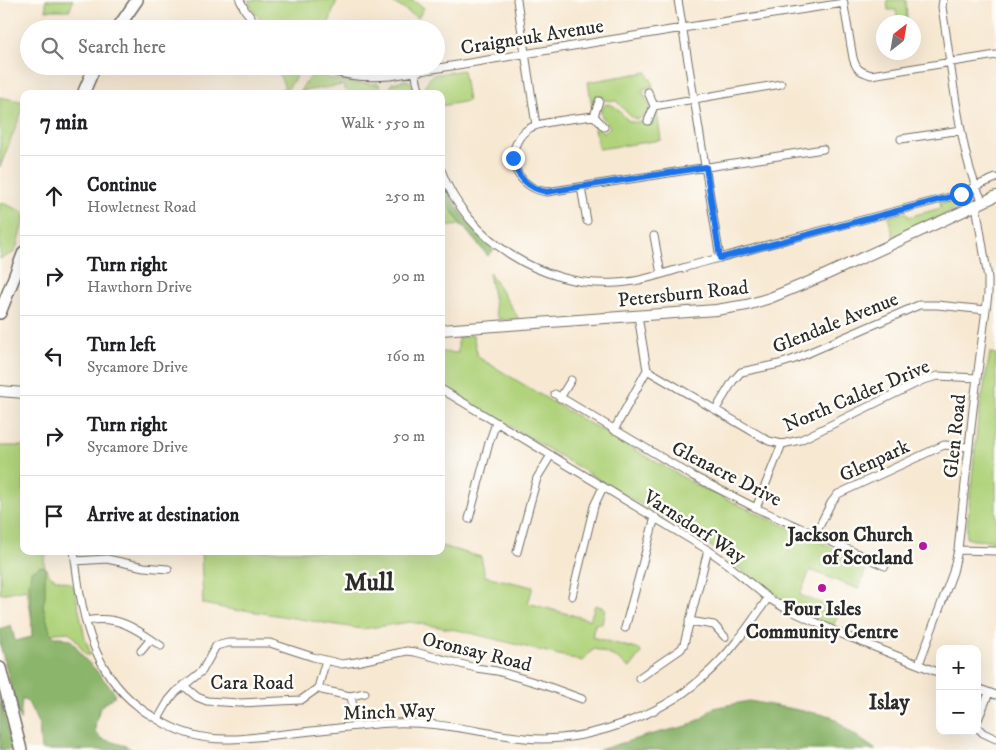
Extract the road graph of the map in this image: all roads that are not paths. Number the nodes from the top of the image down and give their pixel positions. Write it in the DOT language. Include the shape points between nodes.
graph roads {
  1 [pos="137,0"];
  2 [pos="240,0"];
  3 [pos="517,0"];
  4 [pos="678,0"];
  5 [pos="943,0"];
  6 [pos="843,1"];
  7 [pos="123,20"];
  8 [pos="253,20"];
  9 [pos="682,28"];
  10 [pos="525,54"];
  11 [pos="996,55"];
  12 [pos="950,63"];
  13 [pos="445,67"];
  14 [pos="90,75"];
  15 [pos="346,75"];
  16 [pos="396,75"];
  17 [pos="416,75"];
  18 [pos="782,84"];
  19 [pos="84,90"];
  20 [pos="419,90"];
  21 [pos="648,92"];
  22 [pos="694,98"];
  23 [pos="599,101"];
  24 [pos="654,106"];
  25 [pos="594,116"];
  26 [pos="648,121"];
  27 [pos="536,125"];
  28 [pos="604,127"];
  29 [pos="961,130"];
  30 [pos="901,139"];
  31 [pos="817,159"];
  32 [pos="706,167"];
  33 [pos="996,178"];
  34 [pos="445,180"];
  35 [pos="976,186"];
  36 [pos="581,187"];
  37 [pos="996,196"];
  38 [pos="980,204"];
  39 [pos="587,221"];
  40 [pos="654,236"];
  41 [pos="720,258"];
  42 [pos="20,262"];
  43 [pos="661,274"];
  44 [pos="986,310"];
  45 [pos="0,313"];
  46 [pos="638,316"];
  47 [pos="445,330"];
  48 [pos="647,370"];
  49 [pos="977,378"];
  50 [pos="571,380"];
  51 [pos="0,391"];
  52 [pos="20,393"];
  53 [pos="445,393"];
  54 [pos="716,409"];
  55 [pos="496,422"];
  56 [pos="614,430"];
  57 [pos="782,444"];
  58 [pos="968,448"];
  59 [pos="551,455"];
  60 [pos="603,487"];
  61 [pos="756,508"];
  62 [pos="655,517"];
  63 [pos="469,518"];
  64 [pos="815,535"];
  65 [pos="708,550"];
  66 [pos="958,550"];
  67 [pos="996,551"];
  68 [pos="517,552"];
  69 [pos="74,555"];
  70 [pos="75,561"];
  71 [pos="885,566"];
  72 [pos="168,569"];
  73 [pos="572,596"];
  74 [pos="768,598"];
  75 [pos="86,621"];
  76 [pos="689,621"];
  77 [pos="625,628"];
  78 [pos="725,637"];
  79 [pos="151,639"];
  80 [pos="161,646"];
  81 [pos="141,651"];
  82 [pos="326,660"];
  83 [pos="919,664"];
  84 [pos="0,668"];
  85 [pos="936,671"];
  86 [pos="639,678"];
  87 [pos="183,685"];
  88 [pos="318,688"];
  89 [pos="981,690"];
  90 [pos="365,693"];
  91 [pos="993,694"];
  92 [pos="351,696"];
  93 [pos="582,699"];
  94 [pos="353,707"];
  95 [pos="981,715"];
  96 [pos="158,720"];
  97 [pos="981,731"];
  98 [pos="996,738"];
  99 [pos="22,750"];
  1 -- 7 [label="main road"];
  2 -- 8 [label="street"];
  3 -- 10 [label="street"];
  4 -- 9 [label="street"];
  5 -- 12 [label="street, Glen Road"];
  6 -- 9 [label="street, Craigneuk Avenue"];
  6 -- 12 [label="street" via="855,66 861,72 870,75"];
  9 -- 10 [label="street, Craigneuk Avenue"];
  9 -- 22 [label="street"];
  10 -- 13 [label="street, Craigneuk Avenue"];
  10 -- 27 [label="street"];
  11 -- 12 [label="street"];
  12 -- 29 [label="street, Glen Road"];
  14 -- 19 [label="main road"];
  15 -- 16 [label="street, Craigneuk Avenue"];
  17 -- 20 [label="street"];
  18 -- 22 [label="street"];
  21 -- 24 [label="street"];
  22 -- 24 [label="street"];
  22 -- 32 [label="street"];
  23 -- 25 [label="street"];
  24 -- 26 [label="street"];
  25 -- 27 [label="street"];
  25 -- 28 [label="street"];
  27 -- 36 [label="street" via="524,131 515,146 514,164 519,176 540,191"];
  29 -- 30 [label="street"];
  29 -- 35 [label="street, Glen Road"];
  31 -- 32 [label="street" via="819,149"];
  32 -- 36 [label="street"];
  32 -- 41 [label="street"];
  33 -- 35 [label="street"];
  34 -- 43 [label="street" via="471,220 500,249 529,266 573,280 597,283 646,279"];
  35 -- 38 [label="street, Glen Road"];
  35 -- 41 [label="street" via="961,194"];
  36 -- 39 [label="street"];
  37 -- 38 [label="main road, Petersburn Road"];
  38 -- 44 [label="street, Glen Road" via="988,278"];
  38 -- 46 [label="main road, Petersburn Road" via="770,298 716,310"];
  40 -- 43 [label="street"];
  41 -- 43 [label="street"];
  42 -- 45 [label="main road"];
  44 -- 49 [label="street, Glen Road"];
  44 -- 54 [label="street, Glendale Avenue" via="918,305 792,360 742,372"];
  46 -- 47 [label="main road, Petersburn Road"];
  46 -- 48 [label="street"];
  48 -- 54 [label="street, North Calder Drive"];
  48 -- 56 [label="street"];
  49 -- 57 [label="street, North Calder Drive" via="938,376 923,380 800,440"];
  49 -- 58 [label="street, Glen Road"];
  50 -- 56 [label="street, Glenacre Drive" via="557,396"];
  51 -- 52 [label="main road"];
  53 -- 55 [label="street, Varnsdorf Way"];
  54 -- 57 [label="street, North Calder Drive" via="769,441"];
  55 -- 59 [label="street, Varnsdorf Way"];
  55 -- 63 [label="street"];
  56 -- 61 [label="street, Glenacre Drive"];
  57 -- 61 [label="street"];
  58 -- 64 [label="street, Glenpark" via="944,445 838,494 830,503"];
  58 -- 66 [label="street, Glen Road"];
  59 -- 60 [label="street, Varnsdorf Way"];
  59 -- 68 [label="street" via="538,478"];
  60 -- 62 [label="street, Varnsdorf Way"];
  60 -- 73 [label="street" via="594,506"];
  61 -- 64 [label="street, Glenacre Drive"];
  62 -- 65 [label="street, Varnsdorf Way"];
  62 -- 77 [label="street"];
  64 -- 71 [label="street, Glenacre Drive"];
  65 -- 74 [label="street, Varnsdorf Way"];
  65 -- 76 [label="street"];
  66 -- 67 [label="street"];
  66 -- 83 [label="street, Glen Road"];
  69 -- 70 [label="street, Minch Way"];
  70 -- 72 [label="street" via="107,559"];
  70 -- 75 [label="street, Minch Way"];
  74 -- 83 [label="street, Varnsdorf Way" via="822,625"];
  74 -- 96 [label="street, Minch Way" via="731,649 692,687 653,711 586,735 527,738 456,726 397,722 230,740 180,731"];
  75 -- 79 [label="street" via="117,621"];
  75 -- 96 [label="street, Minch Way" via="96,653 116,685 138,707"];
  76 -- 78 [label="street" via="714,625"];
  76 -- 86 [label="street" via="681,649"];
  79 -- 80 [label="street"];
  79 -- 81 [label="street"];
  82 -- 87 [label="street, Oronsay Road" via="270,643 228,643 216,646 202,670"];
  82 -- 88 [label="street"];
  82 -- 93 [label="street, Oronsay Road" via="342,664 415,652 498,671"];
  83 -- 85 [label="street, Varnsdorf Way"];
  84 -- 99 [label="main road"];
  87 -- 88 [label="street, Cara Road" via="208,701 239,703 301,700"];
  87 -- 96 [label="street" via="169,700"];
  88 -- 92 [label="street, Cara Road"];
  89 -- 91 [label="street"];
  90 -- 92 [label="street, Cara Road"];
  91 -- 95 [label="street"];
  92 -- 94 [label="street"];
  97 -- 98 [label="street"];
}
